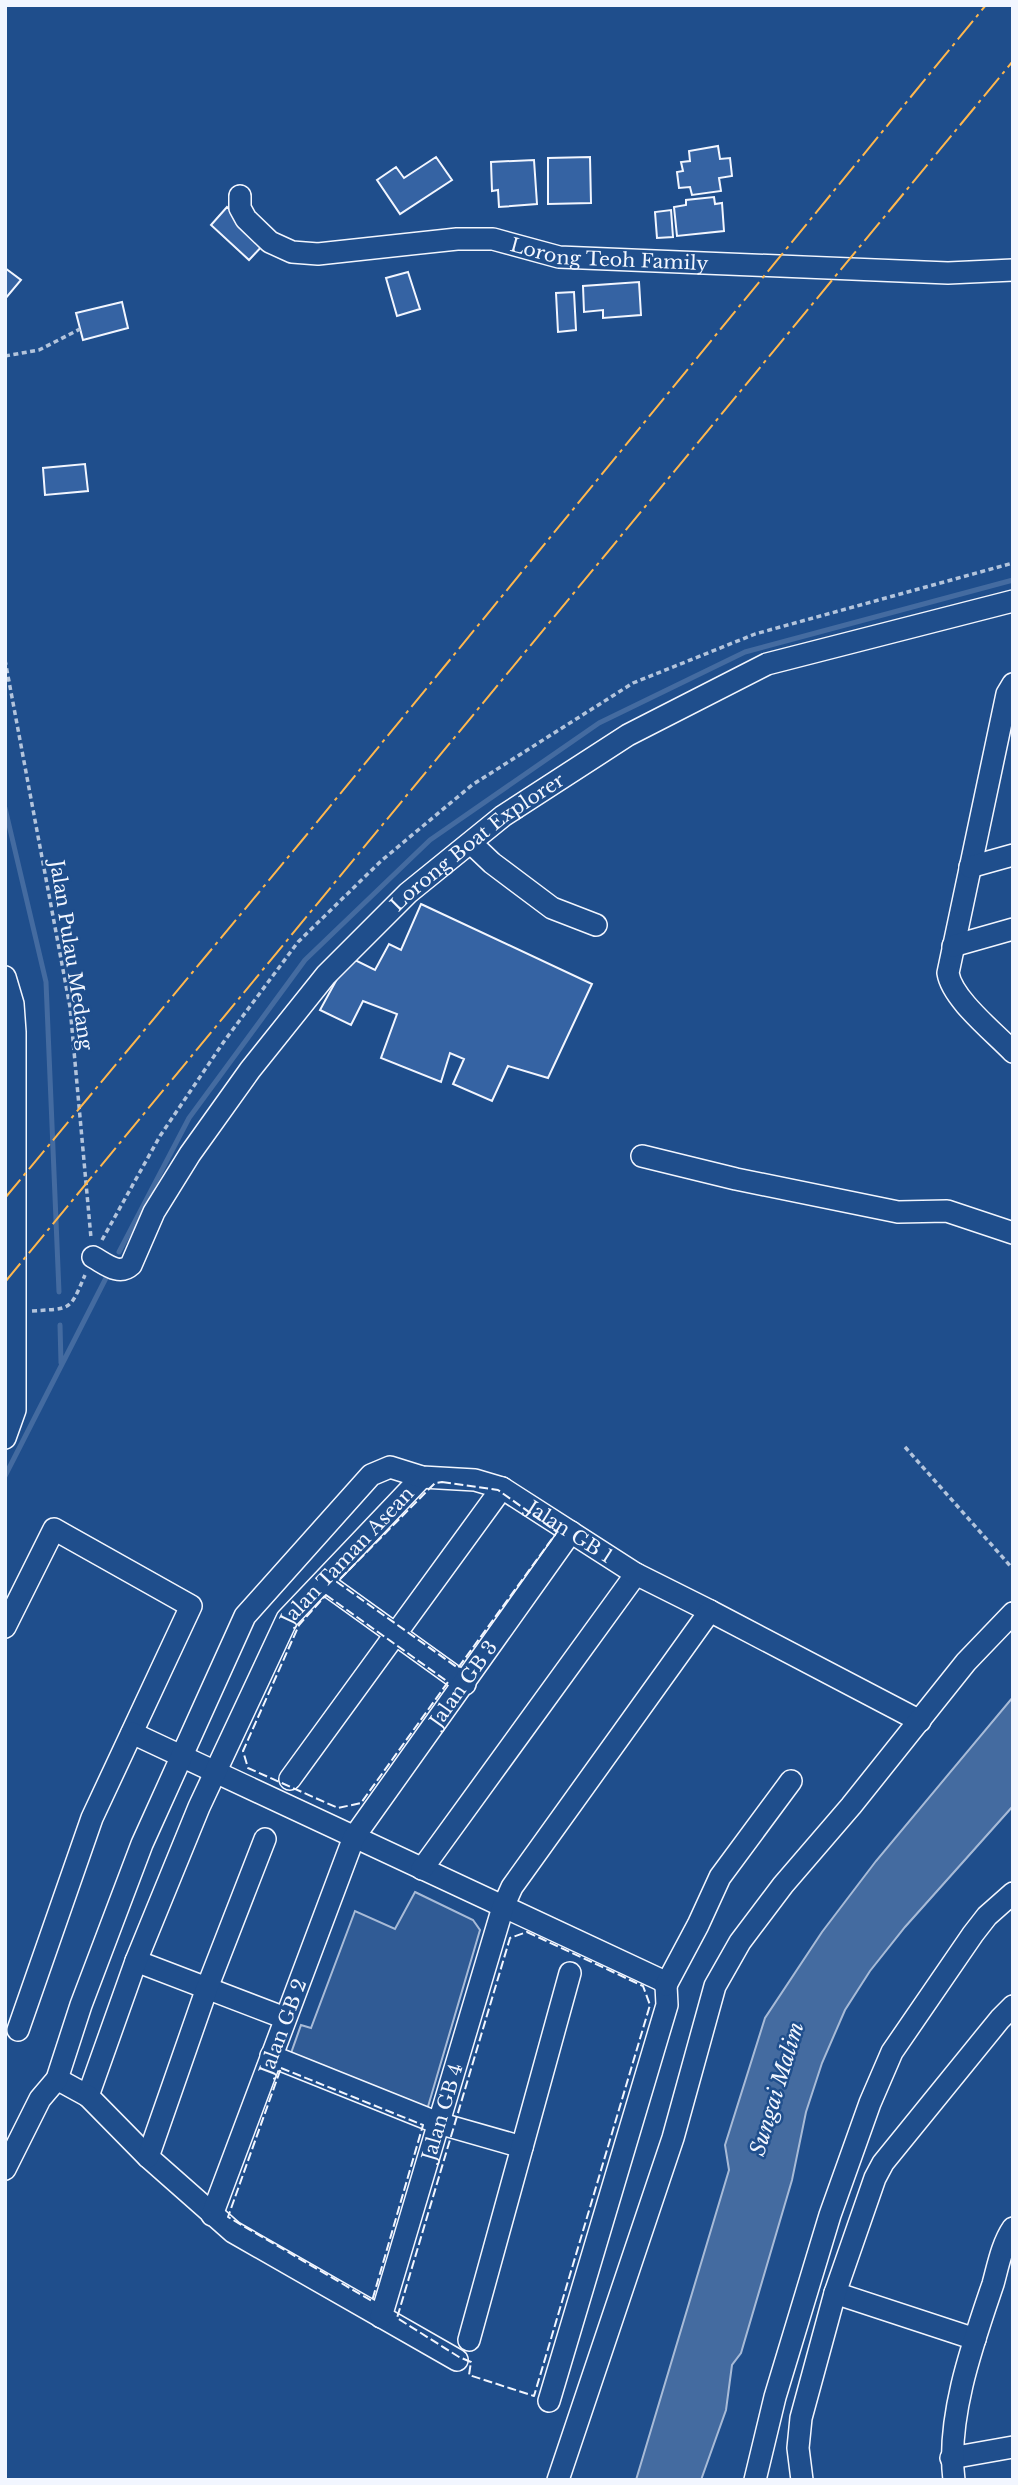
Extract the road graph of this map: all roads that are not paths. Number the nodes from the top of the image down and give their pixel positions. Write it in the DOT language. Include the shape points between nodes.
graph roads {
  1 [pos="240,196"];
  2 [pos="1013,270"];
  3 [pos="1013,601"];
  4 [pos="1013,684"];
  5 [pos="1003,756"];
  6 [pos="471,843"];
  7 [pos="1013,855"];
  8 [pos="970,867"];
  9 [pos="596,925"];
  10 [pos="1013,929"];
  11 [pos="953,946"];
  12 [pos="5,977"];
  13 [pos="1005,1033"];
  14 [pos="1013,1052"];
  15 [pos="642,1156"];
  16 [pos="1013,1233"];
  17 [pos="93,1257"];
  18 [pos="5,1438"];
  19 [pos="422,1477"];
  20 [pos="502,1488"];
  21 [pos="571,1532"];
  22 [pos="636,1574"];
  23 [pos="323,1582"];
  24 [pos="710,1611"];
  25 [pos="1013,1613"];
  26 [pos="5,1627"];
  27 [pos="397,1635"];
  28 [pos="465,1684"];
  29 [pos="920,1721"];
  30 [pos="132,1733"];
  31 [pos="181,1756"];
  32 [pos="216,1772"];
  33 [pos="290,1779"];
  34 [pos="791,1781"];
  35 [pos="354,1837"];
  36 [pos="265,1839"];
  37 [pos="422,1869"];
  38 [pos="1013,1892"];
  39 [pos="503,1906"];
  40 [pos="136,1961"];
  41 [pos="570,1973"];
  42 [pos="666,1985"];
  43 [pos="207,1988"];
  44 [pos="1013,2006"];
  45 [pos="285,2018"];
  46 [pos="19,2029"];
  47 [pos="271,2056"];
  48 [pos="57,2079"];
  49 [pos="88,2096"];
  50 [pos="438,2123"];
  51 [pos="522,2147"];
  52 [pos="148,2157"];
  53 [pos="5,2169"];
  54 [pos="212,2215"];
  55 [pos="1013,2228"];
  56 [pos="835,2293"];
  57 [pos="381,2317"];
  58 [pos="975,2339"];
  59 [pos="469,2340"];
  60 [pos="457,2360"];
  61 [pos="549,2400"];
  62 [pos="1013,2447"];
  63 [pos="951,2458"];
  64 [pos="558,2480"];
  65 [pos="755,2480"];
  66 [pos="802,2480"];
  67 [pos="954,2480"];
  1 -- 2 [label="street, Lorong Teoh Family" via="246,219 270,242 292,252 318,254 493,239 559,257 948,273"];
  3 -- 6 [label="street, Lorong Boat Explorer" via="767,664 628,734 503,816"];
  4 -- 5 [label="street" via="1007,694"];
  5 -- 8 [label="street"];
  6 -- 9 [label="street" via="552,908"];
  6 -- 17 [label="street, Lorong Boat Explorer" via="408,893 326,975 190,1154 154,1212 131,1265 118,1271"];
  7 -- 8 [label="street"];
  8 -- 11 [label="street"];
  10 -- 11 [label="street"];
  11 -- 13 [label="street" via="950,984"];
  12 -- 18 [label="street" via="15,1032 16,1312 15,1410"];
  13 -- 14 [label="street"];
  15 -- 16 [label="street" via="898,1212 947,1211"];
  19 -- 20 [label="street, Jalan GB 1" via="475,1480"];
  19 -- 23 [label="street, Jalan Taman Asean"];
  19 -- 31 [label="street, Jalan Taman Asean" via="390,1467 372,1475 257,1600 245,1616"];
  20 -- 21 [label="street, Jalan GB 1"];
  20 -- 27 [label="street"];
  21 -- 22 [label="street, Jalan GB 1"];
  21 -- 28 [label="street, Jalan GB 3"];
  22 -- 24 [label="street, Jalan GB 1"];
  22 -- 37 [label="street"];
  23 -- 27 [label="street"];
  23 -- 32 [label="street, Jalan Taman Asean" via="288,1619"];
  24 -- 29 [label="street, Jalan GB 1"];
  24 -- 39 [label="street, Jalan GB 4" via="512,1887"];
  25 -- 29 [label="street" via="966,1662"];
  26 -- 30 [label="street" via="54,1529 191,1606"];
  27 -- 28 [label="street"];
  27 -- 33 [label="street"];
  28 -- 35 [label="street, Jalan GB 3"];
  29 -- 64 [label="street" via="783,1885 740,1942 715,1986 673,2138"];
  30 -- 31 [label="street"];
  30 -- 46 [label="street" via="92,1818"];
  31 -- 32 [label="street"];
  31 -- 48 [label="street, Jalan Taman Asean" via="142,1844"];
  32 -- 35 [label="street"];
  32 -- 40 [label="street, Jalan Taman Asean"];
  34 -- 42 [label="street" via="720,1877"];
  35 -- 37 [label="street"];
  35 -- 45 [label="street, Jalan GB 2"];
  36 -- 43 [label="street"];
  37 -- 39 [label="street"];
  38 -- 65 [label="street" via="973,1934 892,2052 830,2215"];
  39 -- 42 [label="street"];
  39 -- 50 [label="street, Jalan GB 4"];
  40 -- 43 [label="street"];
  40 -- 49 [label="street, Jalan Taman Asean"];
  41 -- 51 [label="street"];
  42 -- 61 [label="street" via="667,2004"];
  43 -- 45 [label="street"];
  43 -- 52 [label="street"];
  44 -- 56 [label="street" via="883,2163"];
  45 -- 47 [label="street, Jalan GB 2"];
  47 -- 50 [label="street"];
  47 -- 54 [label="street, Jalan GB 2"];
  48 -- 49 [label="street"];
  48 -- 53 [label="street, Jalan Taman Asean" via="40,2099"];
  49 -- 52 [label="street"];
  50 -- 51 [label="street"];
  50 -- 57 [label="street, Jalan GB 4"];
  51 -- 59 [label="street"];
  52 -- 54 [label="street"];
  54 -- 57 [label="street" via="233,2232"];
  55 -- 58 [label="street"];
  56 -- 58 [label="street"];
  56 -- 66 [label="street" via="801,2418"];
  57 -- 60 [label="street"];
  58 -- 63 [label="street"];
  62 -- 63 [label="street"];
  63 -- 67 [label="street"];
}
